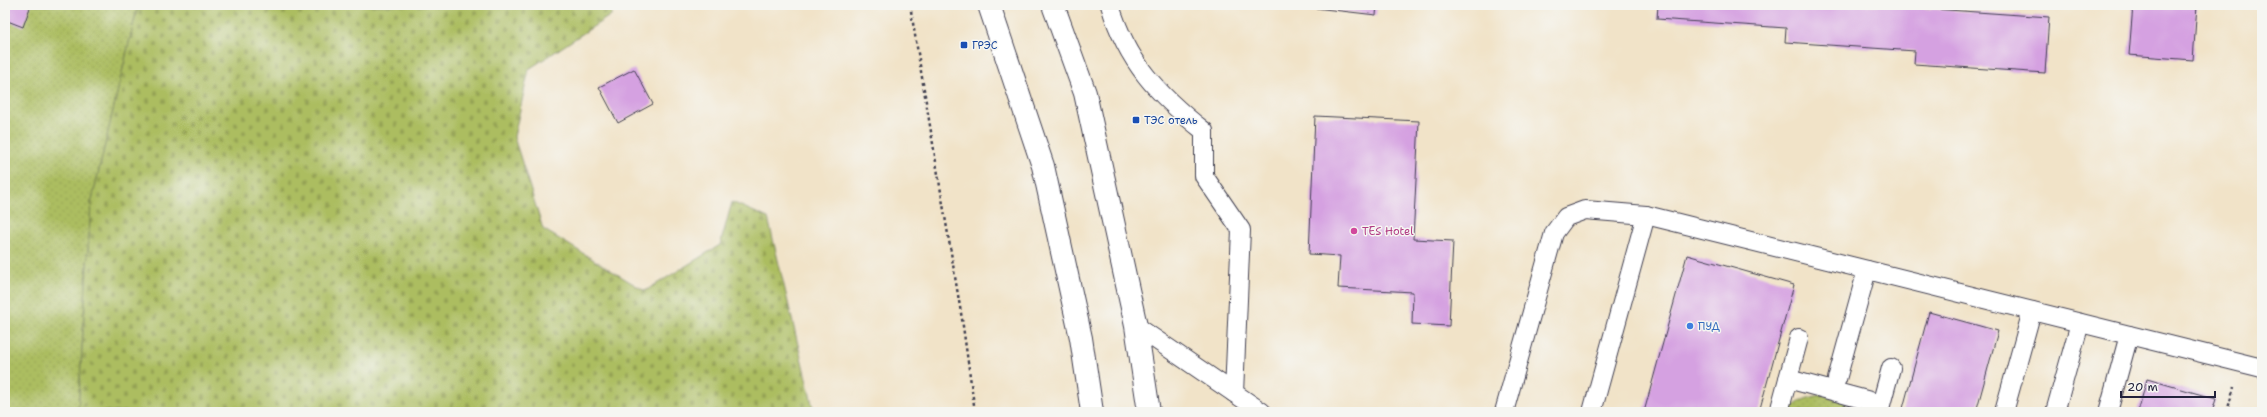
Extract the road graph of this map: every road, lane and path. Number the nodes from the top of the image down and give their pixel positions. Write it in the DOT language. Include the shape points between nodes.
graph roads {
  1 [pos="910,5"];
  2 [pos="989,5"];
  3 [pos="1053,5"];
  4 [pos="1110,5"];
  5 [pos="1646,215"];
  6 [pos="1867,270"];
  7 [pos="2032,311"];
  8 [pos="2080,323"];
  9 [pos="1136,326"];
  10 [pos="2129,335"];
  11 [pos="1799,338"];
  12 [pos="1891,368"];
  13 [pos="2262,368"];
  14 [pos="1788,379"];
  15 [pos="1837,379"];
  16 [pos="2236,380"];
  17 [pos="1234,393"];
  18 [pos="1880,408"];
  19 [pos="975,412"];
  20 [pos="1092,412"];
  21 [pos="1149,412"];
  22 [pos="1262,412"];
  23 [pos="1504,412"];
  24 [pos="1592,412"];
  25 [pos="1779,412"];
  26 [pos="2004,412"];
  27 [pos="2055,412"];
  28 [pos="2108,412"];
  29 [pos="2227,412"];
  1 -- 19 [label="path"];
  2 -- 20 [label="main road" via="1043,166 1080,338"];
  3 -- 9 [label="main road" via="1085,94"];
  4 -- 17 [label="lane" via="1115,24 1138,68 1172,106 1204,131 1204,176 1241,230"];
  5 -- 6 [label="lane"];
  5 -- 23 [label="lane" via="1585,210 1566,217 1554,233"];
  5 -- 24 [label="lane"];
  6 -- 7 [label="lane"];
  6 -- 15 [label="lane"];
  7 -- 8 [label="lane"];
  7 -- 26 [label="lane"];
  8 -- 10 [label="lane"];
  8 -- 27 [label="lane"];
  9 -- 17 [label="lane"];
  9 -- 21 [label="main road"];
  10 -- 13 [label="lane"];
  10 -- 28 [label="lane"];
  11 -- 14 [label="lane"];
  12 -- 18 [label="lane"];
  14 -- 18 [label="lane"];
  14 -- 25 [label="lane"];
  16 -- 29 [label="path"];
  17 -- 22 [label="lane"];
}
